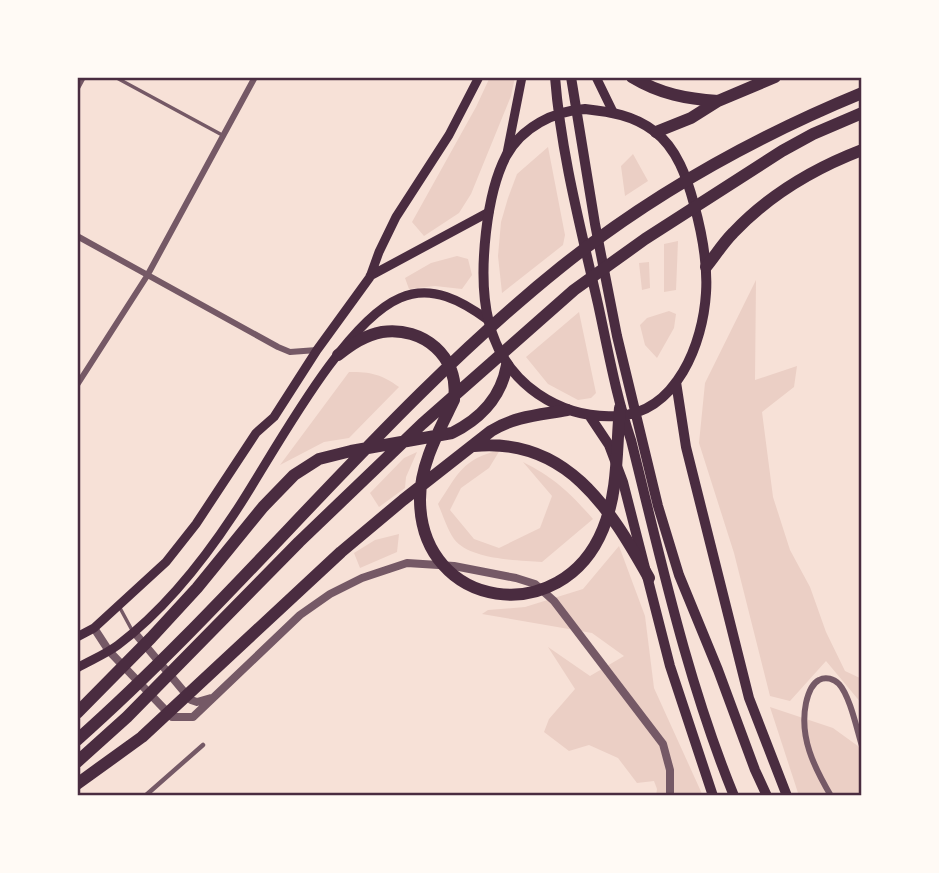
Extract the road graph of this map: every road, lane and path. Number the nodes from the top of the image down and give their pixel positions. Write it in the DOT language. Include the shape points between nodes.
graph roads {
  1 [pos="83,77"];
  2 [pos="255,77"];
  3 [pos="479,77"];
  4 [pos="522,77"];
  5 [pos="555,77"];
  6 [pos="571,77"];
  7 [pos="596,77"];
  8 [pos="632,77"];
  9 [pos="775,77"];
  10 [pos="116,78"];
  11 [pos="77,88"];
  12 [pos="862,93"];
  13 [pos="718,101"];
  14 [pos="613,112"];
  15 [pos="862,113"];
  16 [pos="656,132"];
  17 [pos="224,136"];
  18 [pos="862,149"];
  19 [pos="507,154"];
  20 [pos="489,212"];
  21 [pos="77,236"];
  22 [pos="706,267"];
  23 [pos="147,276"];
  24 [pos="370,276"];
  25 [pos="488,320"];
  26 [pos="317,350"];
  27 [pos="338,355"];
  28 [pos="507,365"];
  29 [pos="677,382"];
  30 [pos="77,385"];
  31 [pos="458,393"];
  32 [pos="620,408"];
  33 [pos="567,410"];
  34 [pos="590,415"];
  35 [pos="426,438"];
  36 [pos="473,446"];
  37 [pos="641,457"];
  38 [pos="649,578"];
  39 [pos="119,606"];
  40 [pos="94,628"];
  41 [pos="134,632"];
  42 [pos="77,637"];
  43 [pos="109,651"];
  44 [pos="77,668"];
  45 [pos="216,695"];
  46 [pos="191,699"];
  47 [pos="77,713"];
  48 [pos="193,717"];
  49 [pos="77,740"];
  50 [pos="203,745"];
  51 [pos="862,746"];
  52 [pos="77,762"];
  53 [pos="77,784"];
  54 [pos="145,796"];
  55 [pos="670,796"];
  56 [pos="713,796"];
  57 [pos="734,796"];
  58 [pos="767,796"];
  59 [pos="787,796"];
  60 [pos="831,796"];
  1 -- 11 [label="street"];
  2 -- 17 [label="street"];
  3 -- 24 [label="main road" via="449,135 396,218"];
  4 -- 19 [label="main road"];
  5 -- 32 [label="main road" via="579,229"];
  6 -- 37 [label="main road"];
  7 -- 14 [label="main road"];
  8 -- 13 [label="highway" via="673,96"];
  9 -- 13 [label="highway"];
  10 -- 17 [label="lane"];
  12 -- 49 [label="highway" via="720,161 632,215 537,287 400,413 178,643"];
  13 -- 16 [label="highway"];
  14 -- 16 [label="main road"];
  14 -- 19 [label="main road" via="567,110 532,127"];
  15 -- 31 [label="highway" via="793,145 645,239 574,290"];
  16 -- 22 [label="main road" via="674,152 688,184"];
  17 -- 23 [label="street"];
  18 -- 22 [label="highway" via="771,200 732,233"];
  19 -- 20 [label="main road"];
  20 -- 24 [label="main road"];
  20 -- 25 [label="main road" via="483,268"];
  21 -- 23 [label="street"];
  22 -- 29 [label="main road" via="702,323 692,357"];
  23 -- 26 [label="street" via="278,347 290,352"];
  23 -- 30 [label="street"];
  24 -- 26 [label="main road"];
  25 -- 27 [label="main road" via="452,298 419,293 387,305"];
  25 -- 28 [label="main road"];
  26 -- 39 [label="main road" via="196,524 166,562"];
  27 -- 35 [label="highway" via="381,332 408,333 433,344 451,368 455,390 448,415"];
  27 -- 41 [label="main road" via="212,546"];
  28 -- 33 [label="main road" via="528,387"];
  28 -- 35 [label="highway" via="503,385 466,426"];
  29 -- 34 [label="main road" via="644,409 622,416"];
  29 -- 59 [label="main road" via="685,447 749,698"];
  31 -- 32 [label="highway" via="425,467 420,499 423,522 430,544 446,566 477,589 503,595 528,594 554,585 574,572 590,553 603,529 615,487"];
  31 -- 52 [label="highway" via="299,542"];
  32 -- 37 [label="main road"];
  33 -- 34 [label="main road"];
  33 -- 36 [label="highway" via="506,422"];
  34 -- 38 [label="main road" via="609,445 623,482"];
  35 -- 47 [label="highway" via="351,451 307,465 279,488 197,588"];
  36 -- 38 [label="highway" via="522,448 565,468 612,515"];
  36 -- 53 [label="highway" via="341,552 142,737"];
  37 -- 57 [label="main road" via="687,662"];
  37 -- 58 [label="main road" via="679,575"];
  38 -- 56 [label="main road" via="670,666"];
  39 -- 40 [label="main road"];
  39 -- 41 [label="lane"];
  40 -- 42 [label="main road"];
  40 -- 43 [label="street"];
  41 -- 43 [label="main road"];
  41 -- 46 [label="street"];
  43 -- 44 [label="main road"];
  43 -- 48 [label="street" via="172,717"];
  45 -- 46 [label="street"];
  45 -- 48 [label="street"];
  45 -- 55 [label="street" via="300,615 362,578 407,563 498,574 535,584 554,601 663,744"];
  46 -- 48 [label="lane"];
  50 -- 54 [label="street"];
  51 -- 60 [label="street" via="842,688 834,680 819,680 807,697 805,729 816,769"];
}
